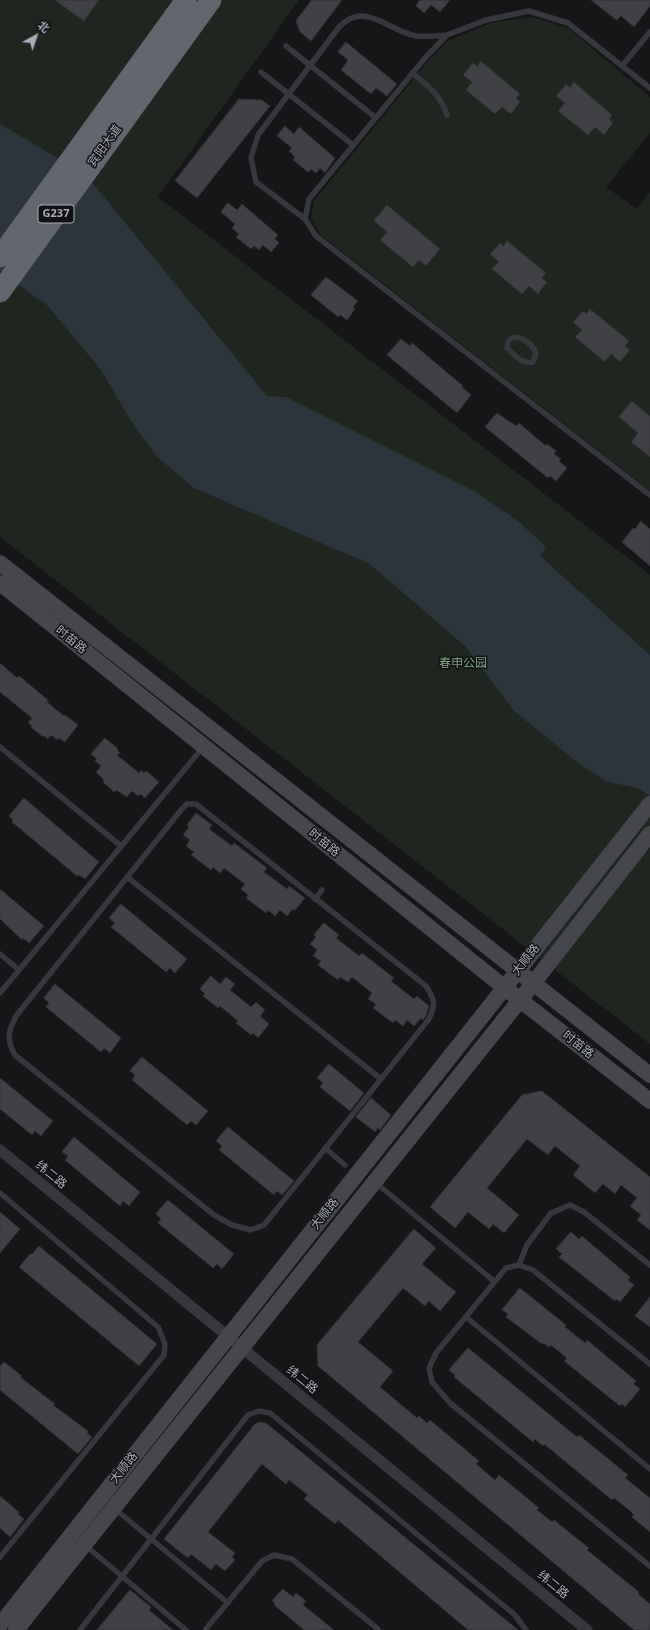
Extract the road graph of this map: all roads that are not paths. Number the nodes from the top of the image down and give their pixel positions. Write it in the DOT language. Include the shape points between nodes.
graph roads {
  1 [pos="186,0"];
  2 [pos="211,0"];
  3 [pos="650,32"];
  4 [pos="447,36"];
  5 [pos="286,46"];
  6 [pos="311,65"];
  7 [pos="622,66"];
  8 [pos="261,72"];
  9 [pos="412,73"];
  10 [pos="650,88"];
  11 [pos="288,94"];
  12 [pos="447,115"];
  13 [pos="376,118"];
  14 [pos="104,130"];
  15 [pos="353,145"];
  16 [pos="305,219"];
  17 [pos="0,257"];
  18 [pos="0,292"];
  19 [pos="533,362"];
  20 [pos="650,495"];
  21 [pos="0,563"];
  22 [pos="0,582"];
  23 [pos="0,747"];
  24 [pos="199,752"];
  25 [pos="650,804"];
  26 [pos="650,834"];
  27 [pos="121,846"];
  28 [pos="127,877"];
  29 [pos="322,890"];
  30 [pos="315,898"];
  31 [pos="0,954"];
  32 [pos="19,970"];
  33 [pos="517,971"];
  34 [pos="532,983"];
  35 [pos="0,993"];
  36 [pos="520,1000"];
  37 [pos="650,1075"];
  38 [pos="381,1078"];
  39 [pos="650,1101"];
  40 [pos="325,1148"];
  41 [pos="0,1150"];
  42 [pos="345,1165"];
  43 [pos="382,1188"];
  44 [pos="0,1193"];
  45 [pos="520,1264"];
  46 [pos="650,1265"];
  47 [pos="495,1282"];
  48 [pos="466,1317"];
  49 [pos="228,1337"];
  50 [pos="241,1348"];
  51 [pos="650,1364"];
  52 [pos="650,1469"];
  53 [pos="114,1507"];
  54 [pos="151,1538"];
  55 [pos="84,1545"];
  56 [pos="0,1557"];
  57 [pos="650,1566"];
  58 [pos="122,1577"];
  59 [pos="228,1603"];
  60 [pos="0,1625"];
  61 [pos="582,1628"];
  62 [pos="16,1630"];
  63 [pos="80,1630"];
  64 [pos="186,1630"];
  65 [pos="205,1630"];
  66 [pos="379,1630"];
  67 [pos="526,1630"];
  1 -- 14 [label="highway, 宾阳大道 / G237"];
  2 -- 14 [label="highway, 宾阳大道 / G237"];
  3 -- 7 [label="lane"];
  4 -- 6 [label="lane" via="416,36 362,15 347,19"];
  4 -- 7 [label="lane" via="486,20 529,11 568,23"];
  4 -- 9 [label="lane"];
  5 -- 6 [label="lane"];
  6 -- 11 [label="lane"];
  6 -- 13 [label="lane"];
  7 -- 10 [label="lane"];
  8 -- 11 [label="lane"];
  9 -- 12 [label="lane" via="436,92 444,104"];
  9 -- 13 [label="lane"];
  11 -- 15 [label="lane"];
  11 -- 16 [label="lane" via="258,135 251,158 256,182"];
  13 -- 15 [label="lane"];
  14 -- 17 [label="highway, 宾阳大道 / G237"];
  14 -- 18 [label="highway, 宾阳大道 / G237"];
  15 -- 16 [label="lane" via="309,199"];
  16 -- 20 [label="lane" via="316,236"];
  19 -- 19 [label="lane" via="526,362 512,353 507,348 508,340 520,338 528,343 535,351"];
  21 -- 33 [label="street, 时苗路"];
  22 -- 36 [label="street, 时苗路"];
  23 -- 27 [label="lane"];
  24 -- 27 [label="lane"];
  25 -- 33 [label="street, 大顺路"];
  26 -- 34 [label="street, 大顺路"];
  27 -- 32 [label="lane"];
  28 -- 30 [label="lane" via="181,810 188,804 196,804"];
  28 -- 38 [label="lane"];
  28 -- 40 [label="lane" via="16,1016 9,1031 9,1044 14,1055 214,1215 232,1225 251,1230 264,1225"];
  29 -- 30 [label="lane"];
  30 -- 38 [label="lane" via="426,986 433,997 434,1008 429,1019"];
  31 -- 32 [label="lane"];
  32 -- 35 [label="lane"];
  33 -- 34 [label="street, 时苗路"];
  33 -- 49 [label="street, 大顺路"];
  34 -- 36 [label="street, 大顺路"];
  34 -- 37 [label="street, 时苗路"];
  36 -- 39 [label="street, 时苗路"];
  36 -- 50 [label="street, 大顺路"];
  38 -- 40 [label="lane"];
  40 -- 42 [label="lane"];
  41 -- 49 [label="street, 纬二路"];
  43 -- 47 [label="lane"];
  44 -- 56 [label="lane" via="158,1327 165,1344 164,1355"];
  45 -- 46 [label="lane" via="527,1245 551,1213 570,1205 584,1212"];
  45 -- 47 [label="lane" via="506,1268"];
  45 -- 51 [label="lane" via="533,1270"];
  47 -- 48 [label="lane"];
  48 -- 52 [label="lane"];
  48 -- 57 [label="lane" via="436,1353 429,1368 432,1382 450,1403"];
  49 -- 50 [label="street, 纬二路"];
  49 -- 60 [label="street, 大顺路"];
  50 -- 53 [label="street, 大顺路"];
  50 -- 61 [label="street, 纬二路"];
  53 -- 54 [label="lane"];
  53 -- 55 [label="street, 大顺路"];
  54 -- 58 [label="lane"];
  54 -- 59 [label="lane"];
  54 -- 67 [label="lane" via="248,1415 259,1411 270,1413 515,1616"];
  55 -- 58 [label="lane"];
  55 -- 62 [label="street, 大顺路"];
  58 -- 63 [label="lane"];
  58 -- 64 [label="lane"];
  59 -- 65 [label="lane"];
  59 -- 66 [label="lane" via="262,1561 274,1555 292,1559"];
}
